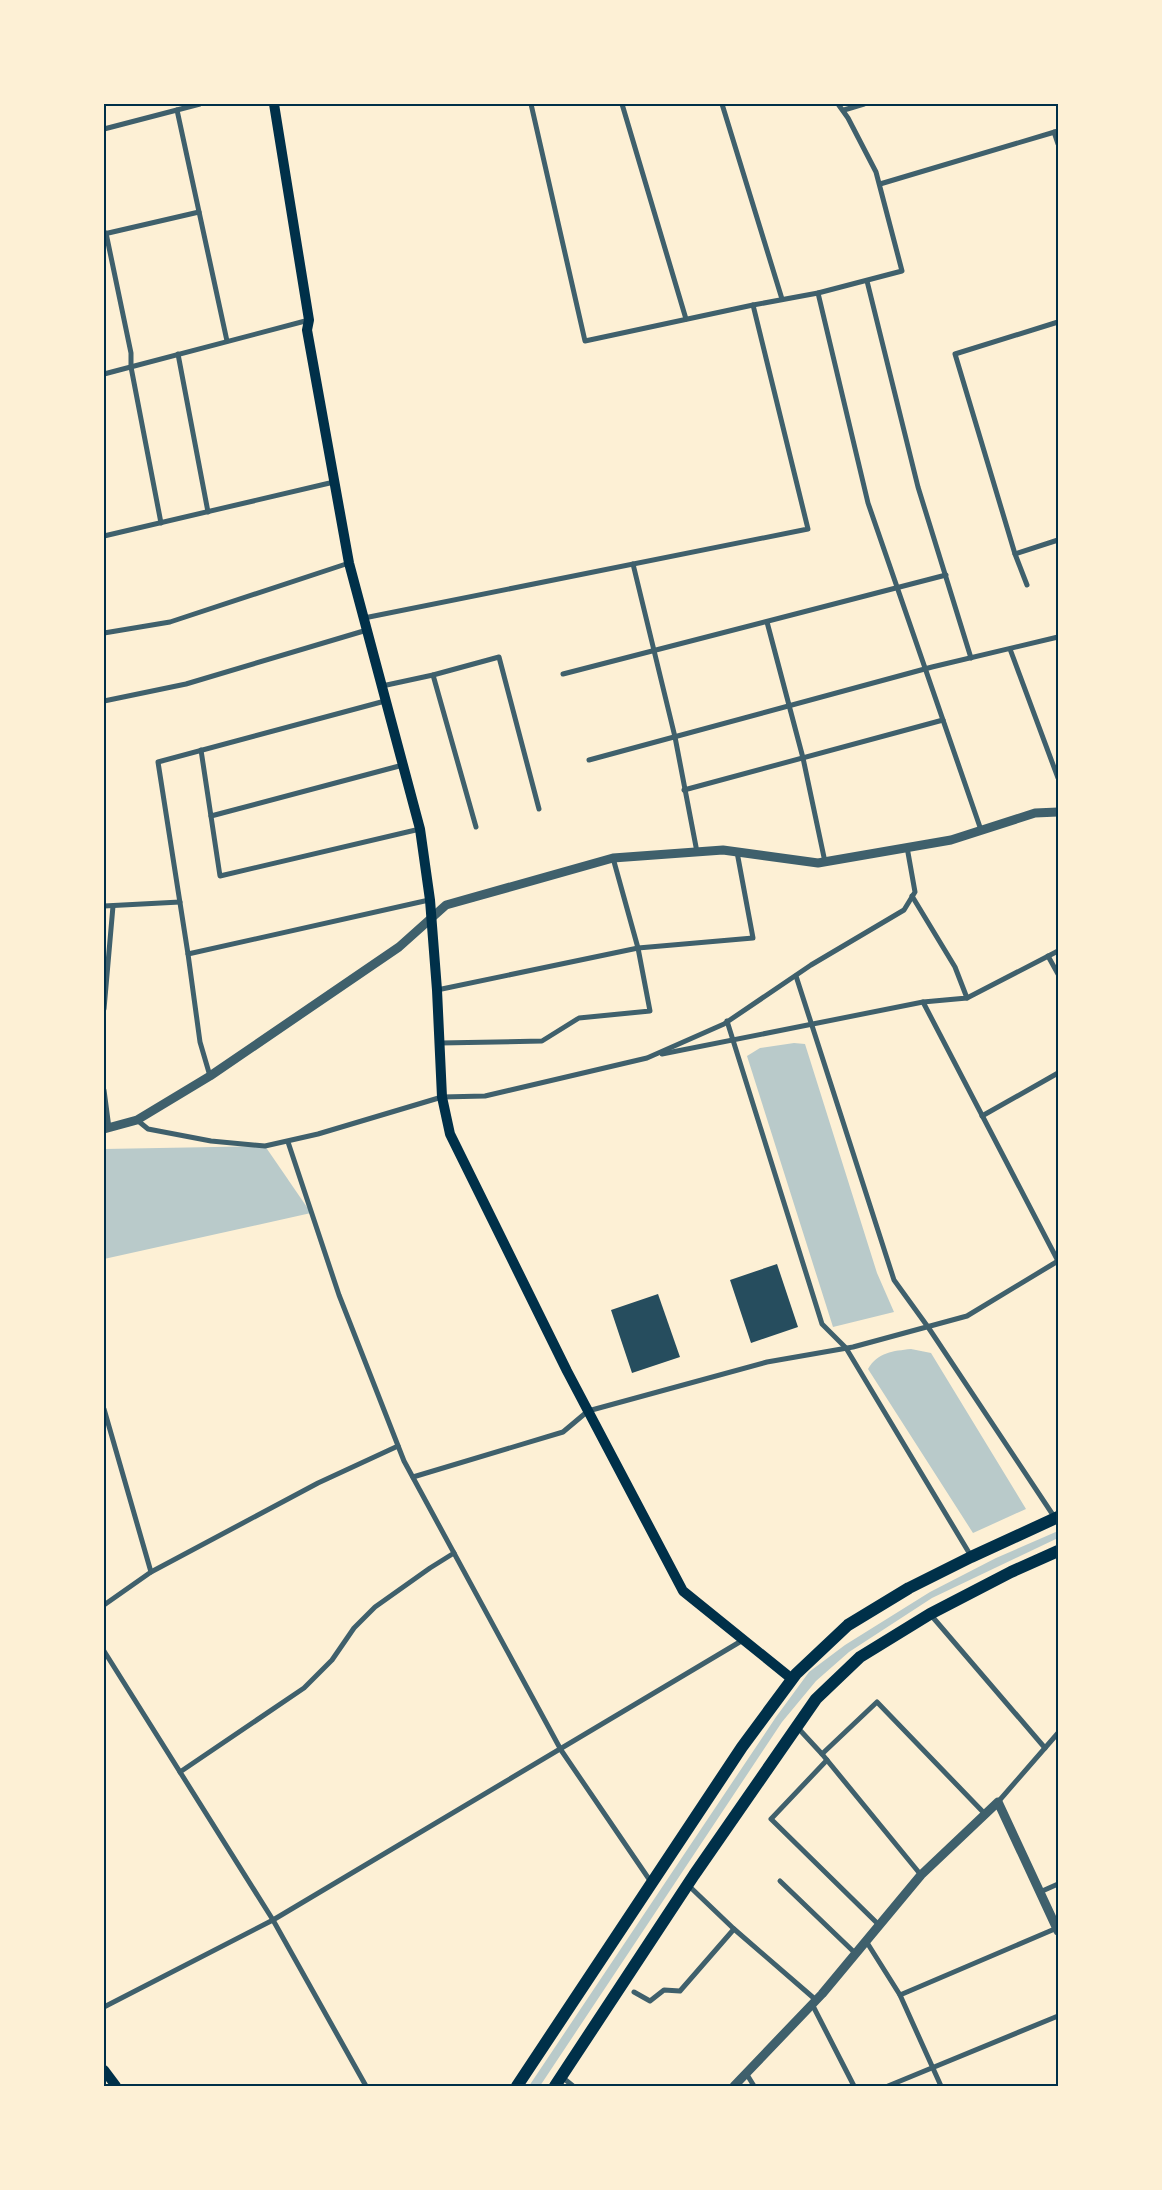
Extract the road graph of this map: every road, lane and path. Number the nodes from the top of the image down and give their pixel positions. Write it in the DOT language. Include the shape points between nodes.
graph roads {
  1 [pos="200,104"];
  2 [pos="274,104"];
  3 [pos="531,104"];
  4 [pos="622,104"];
  5 [pos="722,104"];
  6 [pos="838,104"];
  7 [pos="864,104"];
  8 [pos="177,110"];
  9 [pos="844,110"];
  10 [pos="104,129"];
  11 [pos="1056,131"];
  12 [pos="1058,144"];
  13 [pos="880,184"];
  14 [pos="198,212"];
  15 [pos="105,233"];
  16 [pos="867,281"];
  17 [pos="818,293"];
  18 [pos="782,299"];
  19 [pos="753,305"];
  20 [pos="686,319"];
  21 [pos="309,320"];
  22 [pos="1058,322"];
  23 [pos="227,341"];
  24 [pos="178,354"];
  25 [pos="131,367"];
  26 [pos="104,374"];
  27 [pos="334,482"];
  28 [pos="208,512"];
  29 [pos="161,523"];
  30 [pos="104,536"];
  31 [pos="1058,540"];
  32 [pos="1015,554"];
  33 [pos="349,563"];
  34 [pos="633,564"];
  35 [pos="946,575"];
  36 [pos="1026,585"];
  37 [pos="898,588"];
  38 [pos="364,618"];
  39 [pos="767,622"];
  40 [pos="367,630"];
  41 [pos="104,633"];
  42 [pos="1058,637"];
  43 [pos="1010,648"];
  44 [pos="654,651"];
  45 [pos="971,658"];
  46 [pos="926,669"];
  47 [pos="563,674"];
  48 [pos="433,675"];
  49 [pos="381,686"];
  50 [pos="104,701"];
  51 [pos="385,701"];
  52 [pos="790,706"];
  53 [pos="943,720"];
  54 [pos="674,737"];
  55 [pos="200,750"];
  56 [pos="803,758"];
  57 [pos="589,760"];
  58 [pos="403,765"];
  59 [pos="1058,778"];
  60 [pos="684,790"];
  61 [pos="539,809"];
  62 [pos="1058,812"];
  63 [pos="211,816"];
  64 [pos="476,827"];
  65 [pos="420,830"];
  66 [pos="981,830"];
  67 [pos="907,847"];
  68 [pos="697,852"];
  69 [pos="737,852"];
  70 [pos="613,858"];
  71 [pos="825,862"];
  72 [pos="912,896"];
  73 [pos="430,900"];
  74 [pos="180,902"];
  75 [pos="104,906"];
  76 [pos="113,906"];
  77 [pos="431,916"];
  78 [pos="638,948"];
  79 [pos="1058,951"];
  80 [pos="188,954"];
  81 [pos="1048,956"];
  82 [pos="1058,974"];
  83 [pos="796,976"];
  84 [pos="437,990"];
  85 [pos="967,998"];
  86 [pos="922,1002"];
  87 [pos="104,1009"];
  88 [pos="727,1021"];
  89 [pos="812,1024"];
  90 [pos="733,1040"];
  91 [pos="439,1043"];
  92 [pos="651,1056"];
  93 [pos="1058,1073"];
  94 [pos="210,1076"];
  95 [pos="104,1090"];
  96 [pos="442,1098"];
  97 [pos="982,1116"];
  98 [pos="137,1120"];
  99 [pos="106,1129"];
  100 [pos="288,1142"];
  101 [pos="1058,1261"];
  102 [pos="928,1327"];
  103 [pos="846,1348"];
  104 [pos="104,1409"];
  105 [pos="588,1411"];
  106 [pos="398,1446"];
  107 [pos="413,1477"];
  108 [pos="1057,1518"];
  109 [pos="1058,1551"];
  110 [pos="454,1553"];
  111 [pos="971,1557"];
  112 [pos="151,1572"];
  113 [pos="104,1605"];
  114 [pos="930,1614"];
  115 [pos="743,1640"];
  116 [pos="104,1651"];
  117 [pos="792,1679"];
  118 [pos="796,1726"];
  119 [pos="1058,1733"];
  120 [pos="1045,1748"];
  121 [pos="561,1750"];
  122 [pos="822,1754"];
  123 [pos="827,1760"];
  124 [pos="180,1772"];
  125 [pos="998,1802"];
  126 [pos="985,1814"];
  127 [pos="921,1875"];
  128 [pos="780,1881"];
  129 [pos="651,1882"];
  130 [pos="688,1884"];
  131 [pos="1058,1884"];
  132 [pos="1040,1892"];
  133 [pos="274,1920"];
  134 [pos="879,1925"];
  135 [pos="734,1929"];
  136 [pos="1058,1929"];
  137 [pos="866,1941"];
  138 [pos="855,1954"];
  139 [pos="634,1992"];
  140 [pos="900,1995"];
  141 [pos="814,2002"];
  142 [pos="104,2007"];
  143 [pos="1058,2016"];
  144 [pos="932,2068"];
  145 [pos="104,2070"];
  146 [pos="746,2073"];
  147 [pos="558,2082"];
  148 [pos="116,2086"];
  149 [pos="366,2086"];
  150 [pos="516,2086"];
  151 [pos="573,2086"];
  152 [pos="734,2086"];
  153 [pos="754,2086"];
  154 [pos="854,2086"];
  155 [pos="888,2086"];
  156 [pos="941,2086"];
  1 -- 8 [label="street"];
  2 -- 21 [label="main road"];
  3 -- 20 [label="street" via="585,341"];
  4 -- 20 [label="street"];
  5 -- 18 [label="street"];
  6 -- 9 [label="street"];
  7 -- 9 [label="street"];
  8 -- 10 [label="street"];
  8 -- 14 [label="street"];
  9 -- 13 [label="street"];
  11 -- 12 [label="street"];
  11 -- 13 [label="street"];
  13 -- 16 [label="street" via="902,271"];
  14 -- 15 [label="street"];
  14 -- 23 [label="street"];
  15 -- 25 [label="street" via="131,353"];
  16 -- 17 [label="street"];
  16 -- 35 [label="street" via="918,487"];
  17 -- 18 [label="street"];
  17 -- 37 [label="street" via="868,503"];
  18 -- 19 [label="street"];
  19 -- 20 [label="street"];
  19 -- 34 [label="street" via="808,529"];
  21 -- 23 [label="street"];
  21 -- 27 [label="main road" via="307,330"];
  22 -- 32 [label="street" via="956,354"];
  23 -- 24 [label="street"];
  24 -- 25 [label="street"];
  24 -- 28 [label="street"];
  25 -- 26 [label="street"];
  25 -- 29 [label="street"];
  27 -- 28 [label="street"];
  27 -- 33 [label="main road"];
  28 -- 29 [label="street"];
  29 -- 30 [label="street"];
  31 -- 32 [label="street"];
  32 -- 36 [label="street"];
  33 -- 38 [label="main road"];
  33 -- 41 [label="street" via="170,622"];
  34 -- 38 [label="street"];
  34 -- 44 [label="street"];
  35 -- 37 [label="street"];
  35 -- 45 [label="street"];
  37 -- 39 [label="street"];
  37 -- 46 [label="street"];
  38 -- 40 [label="main road"];
  39 -- 44 [label="street"];
  39 -- 52 [label="street"];
  40 -- 49 [label="main road"];
  40 -- 50 [label="street" via="186,684"];
  42 -- 43 [label="street"];
  43 -- 45 [label="street"];
  43 -- 59 [label="street"];
  44 -- 47 [label="street"];
  44 -- 54 [label="street"];
  45 -- 46 [label="street"];
  46 -- 52 [label="street"];
  46 -- 53 [label="street"];
  48 -- 49 [label="street"];
  48 -- 61 [label="street" via="499,657"];
  48 -- 64 [label="street"];
  49 -- 51 [label="main road"];
  51 -- 55 [label="street"];
  51 -- 58 [label="main road"];
  52 -- 54 [label="street"];
  52 -- 56 [label="street"];
  53 -- 56 [label="street"];
  53 -- 66 [label="street"];
  54 -- 57 [label="street"];
  54 -- 60 [label="street"];
  55 -- 63 [label="street"];
  55 -- 74 [label="street" via="158,762"];
  56 -- 60 [label="street"];
  56 -- 71 [label="street"];
  58 -- 63 [label="street"];
  58 -- 65 [label="main road"];
  60 -- 68 [label="street"];
  62 -- 66 [label="street" via="1035,813"];
  63 -- 65 [label="street" via="220,876"];
  65 -- 73 [label="main road"];
  66 -- 67 [label="street" via="951,840"];
  67 -- 71 [label="street"];
  67 -- 72 [label="street" via="914,879 915,892"];
  68 -- 69 [label="street"];
  68 -- 70 [label="street"];
  69 -- 71 [label="street"];
  69 -- 78 [label="street" via="753,938"];
  70 -- 77 [label="street" via="446,905"];
  70 -- 78 [label="street"];
  72 -- 83 [label="street" via="904,910"];
  72 -- 85 [label="street" via="954,967"];
  73 -- 77 [label="main road"];
  73 -- 80 [label="street"];
  74 -- 76 [label="street"];
  74 -- 80 [label="street"];
  75 -- 76 [label="street"];
  76 -- 87 [label="street"];
  77 -- 84 [label="main road"];
  77 -- 94 [label="street" via="399,947"];
  78 -- 84 [label="street"];
  78 -- 91 [label="street" via="650,1011 579,1018 542,1041"];
  79 -- 81 [label="street"];
  80 -- 94 [label="street" via="200,1042"];
  81 -- 82 [label="street"];
  81 -- 85 [label="street"];
  83 -- 88 [label="street"];
  83 -- 89 [label="street"];
  84 -- 91 [label="main road"];
  85 -- 86 [label="street"];
  86 -- 89 [label="street"];
  86 -- 97 [label="street"];
  88 -- 90 [label="street"];
  88 -- 92 [label="street"];
  89 -- 90 [label="street"];
  89 -- 102 [label="street" via="894,1280"];
  90 -- 92 [label="street"];
  90 -- 103 [label="street" via="822,1324"];
  91 -- 96 [label="main road"];
  92 -- 96 [label="street" via="485,1096"];
  93 -- 97 [label="street"];
  94 -- 98 [label="street"];
  95 -- 99 [label="street"];
  96 -- 100 [label="street"];
  96 -- 105 [label="main road" via="450,1134"];
  97 -- 101 [label="street"];
  98 -- 99 [label="street"];
  98 -- 100 [label="street" via="148,1129 211,1141 265,1146"];
  100 -- 106 [label="street" via="339,1295"];
  101 -- 102 [label="street" via="967,1316"];
  102 -- 103 [label="street"];
  102 -- 108 [label="street"];
  103 -- 105 [label="street" via="768,1362"];
  103 -- 111 [label="street"];
  104 -- 112 [label="street"];
  105 -- 107 [label="street" via="563,1432"];
  105 -- 115 [label="main road" via="683,1592"];
  106 -- 107 [label="street"];
  106 -- 112 [label="street" via="318,1483"];
  107 -- 110 [label="street"];
  108 -- 111 [label="main road"];
  109 -- 114 [label="main road"];
  110 -- 121 [label="street"];
  110 -- 124 [label="street" via="375,1608 304,1688"];
  111 -- 117 [label="main road" via="909,1588 848,1625"];
  112 -- 113 [label="street"];
  114 -- 118 [label="main road" via="860,1657 816,1699"];
  114 -- 120 [label="street"];
  115 -- 117 [label="main road"];
  115 -- 121 [label="street"];
  116 -- 124 [label="street"];
  117 -- 129 [label="main road"];
  118 -- 122 [label="street"];
  118 -- 130 [label="main road"];
  119 -- 120 [label="street"];
  120 -- 125 [label="street"];
  121 -- 129 [label="street"];
  121 -- 133 [label="street"];
  122 -- 123 [label="street"];
  122 -- 126 [label="street" via="877,1702"];
  123 -- 127 [label="street"];
  123 -- 134 [label="street" via="771,1819"];
  124 -- 133 [label="street"];
  125 -- 126 [label="street"];
  125 -- 132 [label="street"];
  126 -- 127 [label="street"];
  127 -- 134 [label="street"];
  128 -- 138 [label="street"];
  129 -- 150 [label="main road"];
  130 -- 135 [label="street"];
  130 -- 147 [label="main road"];
  131 -- 132 [label="street"];
  132 -- 136 [label="street"];
  133 -- 142 [label="street"];
  133 -- 149 [label="street"];
  134 -- 137 [label="street"];
  135 -- 139 [label="street" via="680,1991 664,1990 650,2001"];
  135 -- 141 [label="street"];
  136 -- 140 [label="street"];
  137 -- 138 [label="street"];
  137 -- 140 [label="street"];
  138 -- 141 [label="street"];
  140 -- 144 [label="street"];
  141 -- 146 [label="street"];
  141 -- 154 [label="street"];
  143 -- 144 [label="street"];
  144 -- 155 [label="street"];
  144 -- 156 [label="street"];
  145 -- 148 [label="main road"];
  146 -- 152 [label="street"];
  146 -- 153 [label="street"];
  147 -- 151 [label="street"];
}
